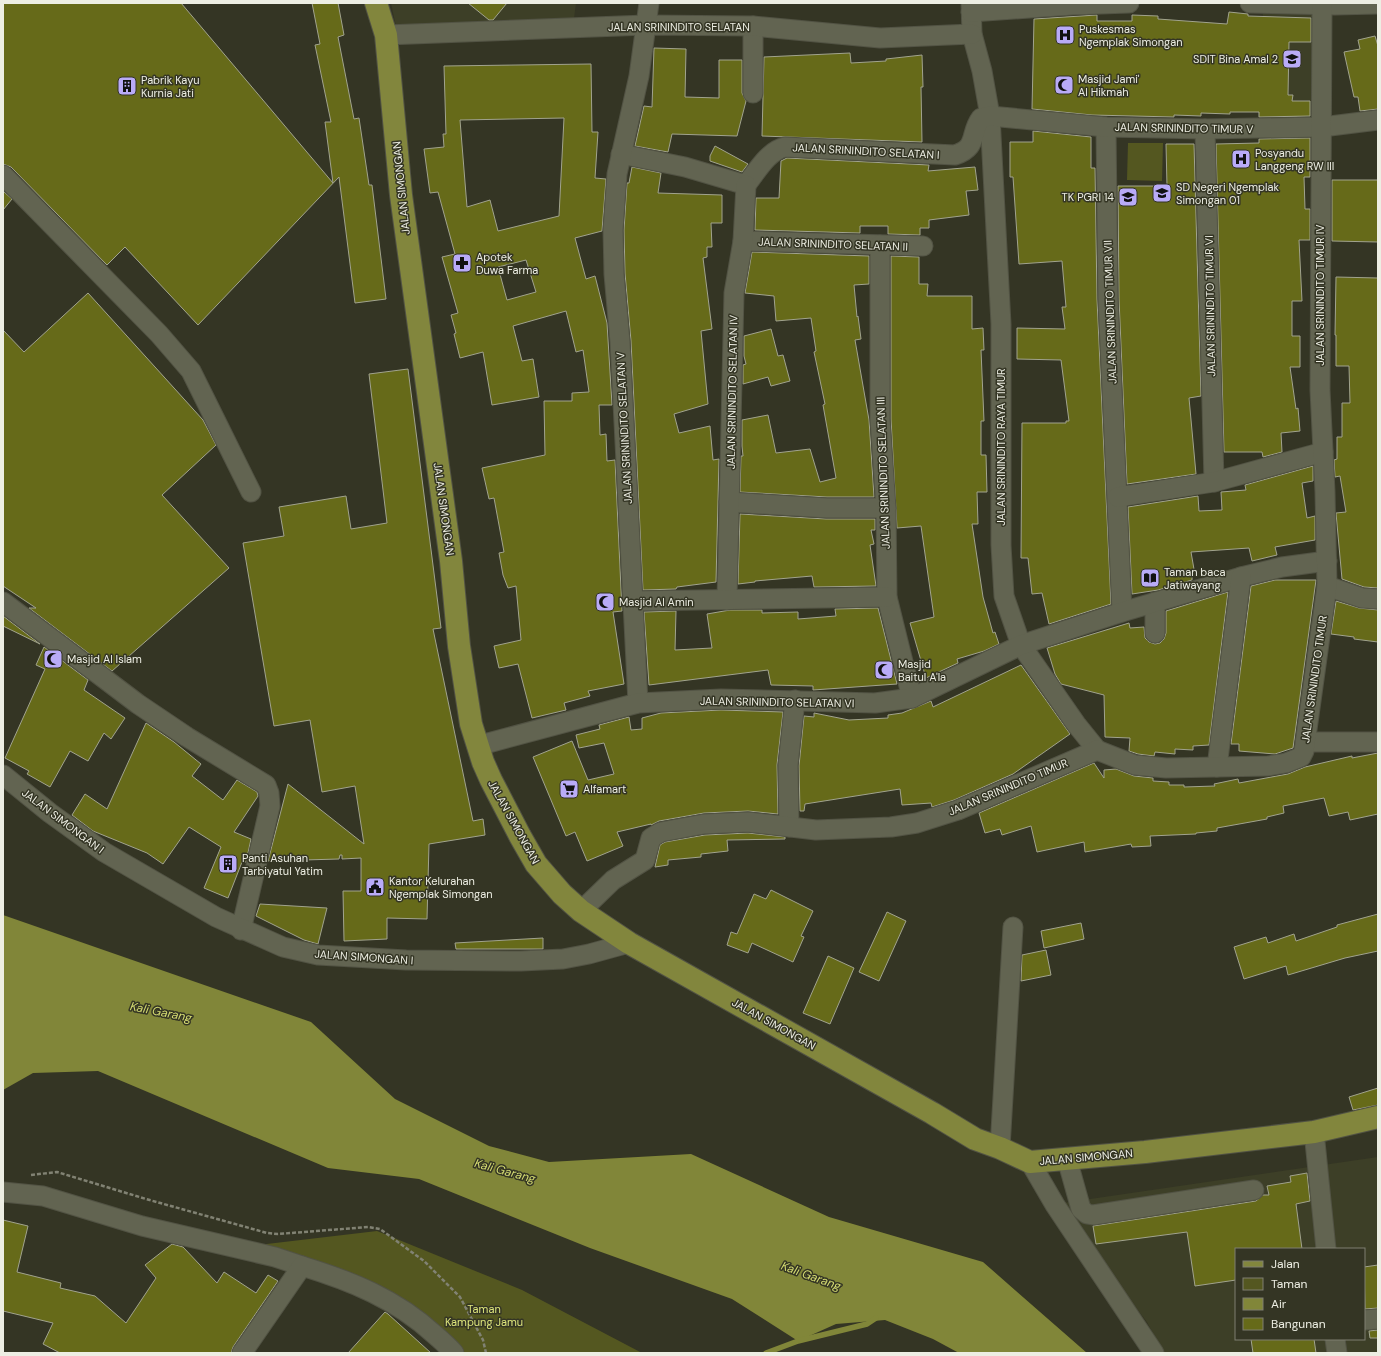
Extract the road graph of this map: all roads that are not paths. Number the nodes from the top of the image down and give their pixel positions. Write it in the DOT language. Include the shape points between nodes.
graph roads {
  1 [pos="376,3"];
  2 [pos="649,3"];
  3 [pos="1129,3"];
  4 [pos="1250,3"];
  5 [pos="1072,4"];
  6 [pos="1330,4"];
  7 [pos="1378,4"];
  8 [pos="971,7"];
  9 [pos="646,25"];
  10 [pos="753,26"];
  11 [pos="972,34"];
  12 [pos="386,36"];
  13 [pos="753,94"];
  14 [pos="990,116"];
  15 [pos="1378,120"];
  16 [pos="1106,127"];
  17 [pos="1322,127"];
  18 [pos="1206,129"];
  19 [pos="621,154"];
  20 [pos="3,175"];
  21 [pos="746,185"];
  22 [pos="743,241"];
  23 [pos="880,245"];
  24 [pos="923,246"];
  25 [pos="1323,452"];
  26 [pos="1214,482"];
  27 [pos="252,492"];
  28 [pos="1118,497"];
  29 [pos="729,502"];
  30 [pos="886,508"];
  31 [pos="1327,562"];
  32 [pos="1241,577"];
  33 [pos="1327,586"];
  34 [pos="887,597"];
  35 [pos="1378,599"];
  36 [pos="727,600"];
  37 [pos="632,601"];
  38 [pos="3,602"];
  39 [pos="1155,602"];
  40 [pos="1122,612"];
  41 [pos="1154,633"];
  42 [pos="1021,644"];
  43 [pos="912,698"];
  44 [pos="794,700"];
  45 [pos="638,703"];
  46 [pos="1306,742"];
  47 [pos="1378,742"];
  48 [pos="477,746"];
  49 [pos="1097,750"];
  50 [pos="1217,767"];
  51 [pos="3,775"];
  52 [pos="790,827"];
  53 [pos="581,910"];
  54 [pos="1013,927"];
  55 [pos="241,930"];
  56 [pos="629,943"];
  57 [pos="1378,1117"];
  58 [pos="1314,1132"];
  59 [pos="1000,1148"];
  60 [pos="1067,1159"];
  61 [pos="1030,1162"];
  62 [pos="1254,1190"];
  63 [pos="3,1192"];
  64 [pos="1326,1248"];
  65 [pos="302,1266"];
  66 [pos="1378,1319"];
  67 [pos="1365,1320"];
  68 [pos="1335,1340"];
  69 [pos="242,1353"];
  70 [pos="454,1353"];
  71 [pos="1154,1353"];
  72 [pos="1337,1353"];
  1 -- 12 [label="main road, JALAN SIMONGAN"];
  2 -- 9 [label="street, JALAN SRININDITO SELATAN V"];
  3 -- 5 [label="street"];
  4 -- 6 [label="street"];
  5 -- 8 [label="street"];
  6 -- 7 [label="street"];
  6 -- 17 [label="street, JALAN SRININDITO TIMUR IV"];
  8 -- 11 [label="street, JALAN SRININDITO RAYA TIMUR"];
  9 -- 10 [label="street, JALAN SRININDITO SELATAN"];
  9 -- 12 [label="street, JALAN SRININDITO SELATAN"];
  9 -- 19 [label="street, JALAN SRININDITO SELATAN V" via="639,76"];
  10 -- 11 [label="street, JALAN SRININDITO SELATAN" via="880,38"];
  10 -- 13 [label="street"];
  11 -- 14 [label="street, JALAN SRININDITO RAYA TIMUR"];
  12 -- 48 [label="main road, JALAN SIMONGAN" via="401,195 451,561 459,646"];
  14 -- 16 [label="street, JALAN SRININDITO TIMUR V"];
  14 -- 21 [label="street, JALAN SRININDITO SELATAN I" via="981,118 976,124 973,142 966,152 955,155 785,147 771,154"];
  14 -- 42 [label="street, JALAN SRININDITO RAYA TIMUR" via="1001,324 1001,552 1004,596"];
  15 -- 17 [label="street, JALAN SRININDITO TIMUR V"];
  16 -- 18 [label="street, JALAN SRININDITO TIMUR V"];
  16 -- 28 [label="street, JALAN SRININDITO TIMUR VII" via="1108,299"];
  17 -- 18 [label="street, JALAN SRININDITO TIMUR V"];
  17 -- 25 [label="street, JALAN SRININDITO TIMUR IV" via="1320,390"];
  18 -- 26 [label="street, JALAN SRININDITO TIMUR VI"];
  19 -- 21 [label="street" via="685,167"];
  19 -- 37 [label="street, JALAN SRININDITO SELATAN V" via="614,205 614,266"];
  20 -- 27 [label="street" via="159,334 191,371"];
  21 -- 22 [label="street, JALAN SRININDITO SELATAN IV"];
  22 -- 23 [label="street, JALAN SRININDITO SELATAN II"];
  22 -- 29 [label="street, JALAN SRININDITO SELATAN IV" via="734,293"];
  23 -- 24 [label="street, JALAN SRININDITO SELATAN II"];
  23 -- 30 [label="street, JALAN SRININDITO SELATAN III" via="880,419"];
  25 -- 26 [label="street"];
  25 -- 31 [label="street, JALAN SRININDITO TIMUR IV"];
  26 -- 28 [label="street"];
  28 -- 40 [label="street, JALAN SRININDITO TIMUR VII"];
  29 -- 30 [label="street" via="827,508"];
  29 -- 36 [label="street, JALAN SRININDITO SELATAN IV"];
  30 -- 34 [label="street, JALAN SRININDITO SELATAN III"];
  31 -- 32 [label="street, JALAN SRININDITO SELATAN VI" via="1282,567"];
  31 -- 33 [label="street, JALAN SRININDITO TIMUR IV"];
  32 -- 39 [label="street, JALAN SRININDITO SELATAN VI"];
  32 -- 50 [label="street"];
  33 -- 35 [label="street" via="1362,598"];
  33 -- 46 [label="street, JALAN SRININDITO TIMUR"];
  34 -- 36 [label="street"];
  34 -- 43 [label="street, JALAN SRININDITO SELATAN III"];
  36 -- 37 [label="street"];
  37 -- 45 [label="street, JALAN SRININDITO SELATAN V"];
  38 -- 55 [label="street" via="138,704 187,738 266,785 270,806"];
  39 -- 40 [label="street, JALAN SRININDITO SELATAN VI"];
  39 -- 41 [label="street"];
  40 -- 42 [label="street, JALAN SRININDITO SELATAN VI"];
  42 -- 43 [label="street, JALAN SRININDITO SELATAN VI"];
  42 -- 49 [label="street, JALAN SRININDITO RAYA TIMUR"];
  43 -- 44 [label="street, JALAN SRININDITO SELATAN VI" via="875,703"];
  44 -- 45 [label="street, JALAN SRININDITO SELATAN VI" via="721,699"];
  44 -- 52 [label="street" via="788,765"];
  45 -- 48 [label="street, JALAN SRININDITO SELATAN VI"];
  46 -- 47 [label="street"];
  46 -- 50 [label="street, JALAN SRININDITO TIMUR" via="1301,757 1286,763"];
  48 -- 53 [label="main road, JALAN SIMONGAN" via="495,787 536,864 562,894"];
  49 -- 50 [label="street, JALAN SRININDITO TIMUR" via="1135,765 1166,768"];
  49 -- 52 [label="street, JALAN SRININDITO TIMUR" via="958,810 917,823 890,827"];
  51 -- 55 [label="street, JALAN SIMONGAN I" via="104,852"];
  52 -- 53 [label="street, JALAN SRININDITO TIMUR" via="748,822 704,824 654,835 649,841 645,860 613,880"];
  53 -- 56 [label="main road, JALAN SIMONGAN"];
  54 -- 59 [label="street"];
  55 -- 56 [label="street, JALAN SIMONGAN I" via="283,947 318,955 414,960 521,961 563,958"];
  56 -- 59 [label="main road, JALAN SIMONGAN" via="974,1139"];
  57 -- 58 [label="main road, JALAN SIMONGAN"];
  58 -- 60 [label="main road, JALAN SIMONGAN"];
  58 -- 64 [label="street"];
  59 -- 61 [label="main road, JALAN SIMONGAN"];
  60 -- 61 [label="main road, JALAN SIMONGAN"];
  60 -- 62 [label="street" via="1081,1209 1093,1215"];
  61 -- 71 [label="street"];
  63 -- 65 [label="street" via="43,1196 142,1226 275,1257"];
  65 -- 69 [label="street"];
  65 -- 70 [label="street" via="342,1278 389,1300 424,1324"];
  66 -- 67 [label="street"];
  68 -- 72 [label="street"];
}
